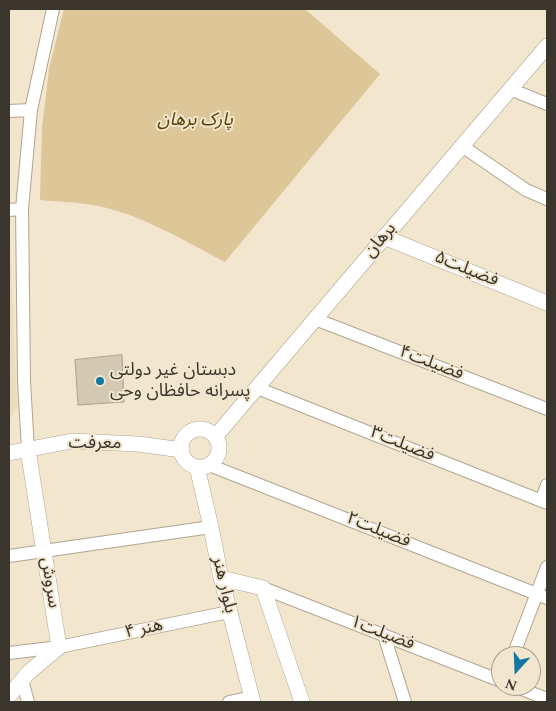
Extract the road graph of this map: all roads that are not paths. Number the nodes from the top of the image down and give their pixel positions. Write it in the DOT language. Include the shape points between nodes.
graph roads {
  1 [pos="53,9"];
  2 [pos="547,46"];
  3 [pos="510,89"];
  4 [pos="547,104"];
  5 [pos="31,110"];
  6 [pos="9,111"];
  7 [pos="462,146"];
  8 [pos="547,199"];
  9 [pos="22,209"];
  10 [pos="9,210"];
  11 [pos="384,238"];
  12 [pos="547,302"];
  13 [pos="315,320"];
  14 [pos="257,388"];
  15 [pos="547,409"];
  16 [pos="215,437"];
  17 [pos="28,450"];
  18 [pos="182,450"];
  19 [pos="9,453"];
  20 [pos="203,466"];
  21 [pos="547,485"];
  22 [pos="544,502"];
  23 [pos="211,527"];
  24 [pos="44,551"];
  25 [pos="9,556"];
  26 [pos="547,568"];
  27 [pos="220,578"];
  28 [pos="263,588"];
  29 [pos="542,596"];
  30 [pos="230,612"];
  31 [pos="384,635"];
  32 [pos="518,646"];
  33 [pos="59,647"];
  34 [pos="9,653"];
  35 [pos="491,677"];
  36 [pos="22,680"];
  37 [pos="9,696"];
  38 [pos="531,697"];
  39 [pos="252,699"];
  40 [pos="547,699"];
  41 [pos="28,702"];
  42 [pos="229,702"];
  43 [pos="302,702"];
  44 [pos="405,702"];
  1 -- 5 [label="street"];
  2 -- 3 [label="street, برهان"];
  3 -- 4 [label="street"];
  3 -- 7 [label="street, برهان"];
  5 -- 6 [label="street"];
  5 -- 9 [label="street"];
  7 -- 8 [label="street" via="526,190"];
  7 -- 11 [label="street, برهان"];
  9 -- 10 [label="street"];
  9 -- 17 [label="street"];
  11 -- 12 [label="street, فضیلت۵"];
  11 -- 13 [label="street, برهان"];
  13 -- 14 [label="street, برهان"];
  13 -- 15 [label="street, فضیلت۴"];
  14 -- 16 [label="street, برهان"];
  14 -- 22 [label="street, فضیلت۳"];
  16 -- 18 [label="street" via="205,430 193,430 183,438"];
  16 -- 20 [label="street" via="217,455 214,461"];
  17 -- 18 [label="street, معرفت" via="72,442 138,444"];
  17 -- 19 [label="street, معرفت"];
  17 -- 24 [label="street, سروش"];
  18 -- 20 [label="street" via="182,456 188,463"];
  20 -- 23 [label="street, بلوار هنر"];
  20 -- 29 [label="street, فضیلت۲"];
  21 -- 22 [label="street"];
  23 -- 24 [label="street"];
  23 -- 27 [label="street, بلوار هنر"];
  24 -- 25 [label="street"];
  24 -- 33 [label="street, سروش"];
  26 -- 29 [label="street"];
  27 -- 28 [label="street"];
  27 -- 30 [label="street, بلوار هنر"];
  28 -- 31 [label="street, فضیلت۱"];
  28 -- 43 [label="street"];
  29 -- 32 [label="street"];
  30 -- 33 [label="street, هنر ۴"];
  30 -- 39 [label="street, بلوار هنر"];
  31 -- 35 [label="street, فضیلت۱"];
  31 -- 44 [label="street"];
  33 -- 34 [label="street, هنر ۴"];
  33 -- 36 [label="street"];
  36 -- 37 [label="street"];
  36 -- 41 [label="street"];
  38 -- 40 [label="street"];
  39 -- 42 [label="street"];
}
